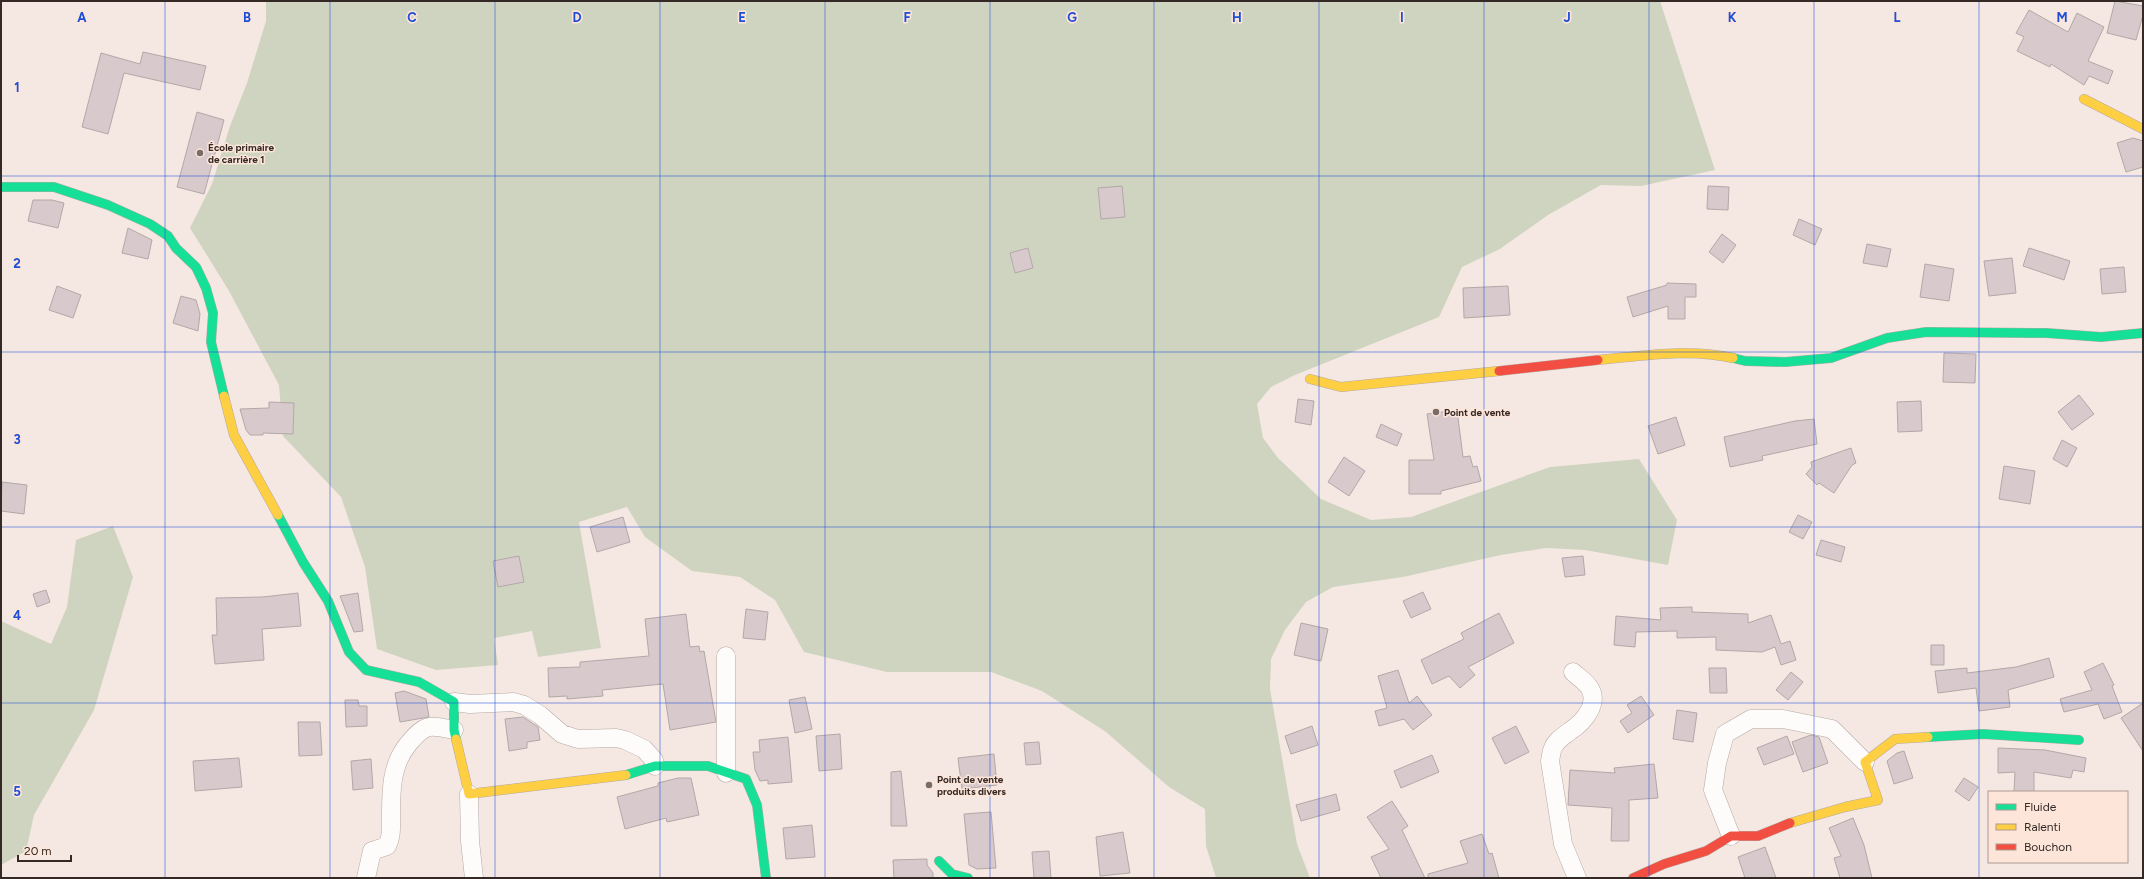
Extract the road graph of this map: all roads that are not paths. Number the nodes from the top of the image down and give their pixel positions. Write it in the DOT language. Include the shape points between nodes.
graph roads {
  1 [pos="2084,99"];
  2 [pos="2143,129"];
  3 [pos="1,187"];
  4 [pos="2143,333"];
  5 [pos="1310,379"];
  6 [pos="726,656"];
  7 [pos="1573,672"];
  8 [pos="454,702"];
  9 [pos="454,730"];
  10 [pos="2079,740"];
  11 [pos="1865,762"];
  12 [pos="655,766"];
  13 [pos="726,773"];
  14 [pos="469,794"];
  15 [pos="1731,836"];
  16 [pos="939,861"];
  17 [pos="366,878"];
  18 [pos="474,878"];
  19 [pos="766,878"];
  20 [pos="968,878"];
  21 [pos="1577,878"];
  22 [pos="1633,878"];
  1 -- 2 [label="street"];
  3 -- 8 [label="street" via="54,187 108,205 150,224 168,236 176,248 196,267 206,288 213,313 211,342 234,435 303,562 328,601 349,652 366,670 419,682"];
  4 -- 5 [label="street" via="2101,337 2046,333 1926,332 1887,338 1831,358 1785,362 1745,361 1715,354 1676,353 1341,387"];
  6 -- 13 [label="street"];
  7 -- 21 [label="street" via="1588,686 1594,696 1592,706 1572,730 1560,738 1553,748 1550,761 1563,844"];
  8 -- 9 [label="street"];
  8 -- 12 [label="street" via="514,702 524,705 562,734 578,739 625,740 644,749 654,760"];
  9 -- 14 [label="street"];
  9 -- 17 [label="street" via="434,726 421,728 400,754 392,788 392,837 387,846 372,851"];
  10 -- 11 [label="street" via="1983,734 1895,739"];
  11 -- 15 [label="street" via="1878,800 1781,826 1758,836"];
  11 -- 15 [label="street" via="1832,729 1783,719 1751,719 1725,734 1717,763 1713,790"];
  12 -- 13 [label="street" via="708,766"];
  12 -- 14 [label="street" via="625,774"];
  13 -- 19 [label="street" via="746,779 757,805"];
  14 -- 18 [label="street"];
  15 -- 22 [label="street" via="1706,851 1664,864"];
  16 -- 20 [label="street" via="952,874"];
}
